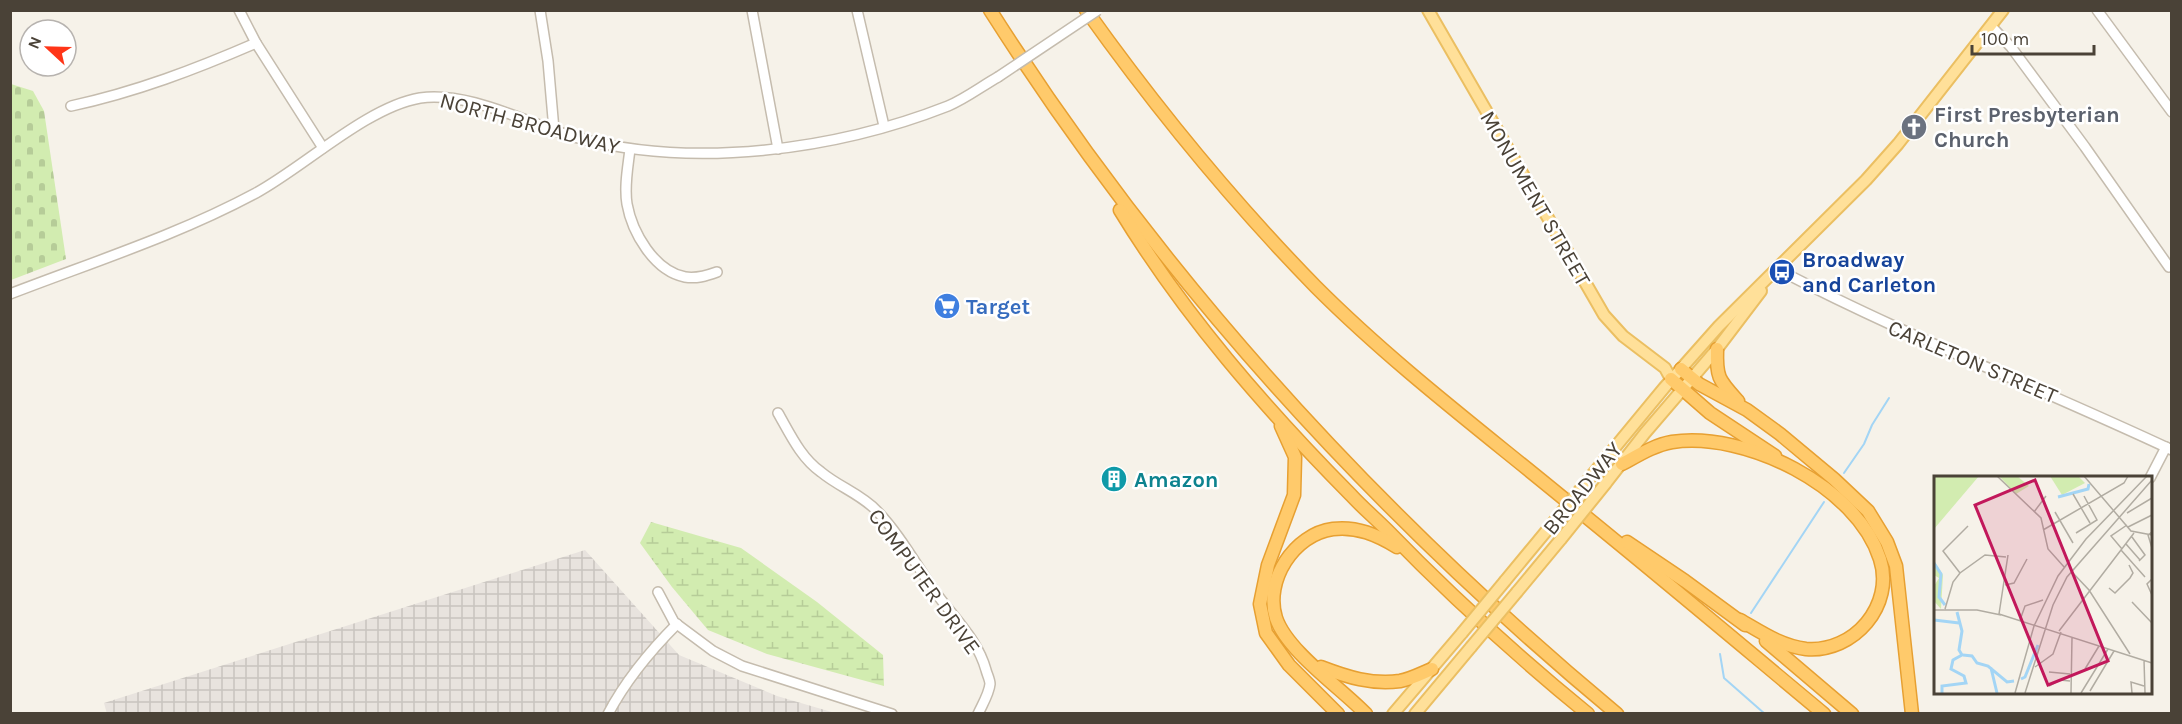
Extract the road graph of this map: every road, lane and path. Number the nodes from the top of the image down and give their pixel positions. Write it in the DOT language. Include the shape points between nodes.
graph roads {
  1 [pos="238,10"];
  2 [pos="540,10"];
  3 [pos="752,10"];
  4 [pos="857,10"];
  5 [pos="990,10"];
  6 [pos="1086,10"];
  7 [pos="1098,10"];
  8 [pos="1428,10"];
  9 [pos="2003,10"];
  10 [pos="2097,10"];
  11 [pos="1991,26"];
  12 [pos="256,43"];
  13 [pos="71,106"];
  14 [pos="2172,112"];
  15 [pos="884,126"];
  16 [pos="554,130"];
  17 [pos="323,148"];
  18 [pos="778,148"];
  19 [pos="630,149"];
  20 [pos="1095,164"];
  21 [pos="2169,267"];
  22 [pos="1777,269"];
  23 [pos="717,272"];
  24 [pos="10,294"];
  25 [pos="1717,349"];
  26 [pos="1681,369"];
  27 [pos="1668,374"];
  28 [pos="1691,378"];
  29 [pos="1683,389"];
  30 [pos="1747,411"];
  31 [pos="778,413"];
  32 [pos="1275,414"];
  33 [pos="2169,448"];
  34 [pos="1783,462"];
  35 [pos="1622,464"];
  36 [pos="2151,476"];
  37 [pos="1574,506"];
  38 [pos="1407,553"];
  39 [pos="658,592"];
  40 [pos="1740,620"];
  41 [pos="677,624"];
  42 [pos="1309,662"];
  43 [pos="1432,669"];
  44 [pos="1312,690"];
  45 [pos="608,714"];
  46 [pos="892,714"];
  47 [pos="978,714"];
  48 [pos="1325,714"];
  49 [pos="1338,714"];
  50 [pos="1366,714"];
  51 [pos="1393,714"];
  52 [pos="1415,714"];
  53 [pos="1588,714"];
  54 [pos="1617,714"];
  55 [pos="1824,714"];
  56 [pos="1852,714"];
  57 [pos="1912,714"];
  1 -- 12 [label="street"];
  2 -- 16 [label="street"];
  3 -- 18 [label="street"];
  4 -- 15 [label="street"];
  5 -- 20 [label="highway"];
  6 -- 37 [label="highway" via="1199,158 1318,289 1428,388"];
  7 -- 15 [label="street, NORTH BROADWAY, bridge" via="950,105"];
  8 -- 27 [label="main road, MONUMENT STREET" via="1604,315"];
  9 -- 11 [label="main road, BROADWAY"];
  10 -- 14 [label="street"];
  11 -- 21 [label="street" via="2085,147"];
  11 -- 22 [label="main road, BROADWAY" via="1892,152"];
  12 -- 13 [label="street" via="176,77"];
  12 -- 17 [label="street"];
  15 -- 18 [label="street, NORTH BROADWAY"];
  16 -- 17 [label="street, NORTH BROADWAY" via="480,105 430,97 395,106"];
  16 -- 19 [label="street, NORTH BROADWAY"];
  17 -- 24 [label="street, NORTH BROADWAY" via="259,191 208,217"];
  18 -- 19 [label="street, NORTH BROADWAY" via="681,153"];
  19 -- 23 [label="street" via="627,204 644,246 666,268 682,276"];
  20 -- 32 [label="highway" via="1170,287"];
  20 -- 54 [label="highway" via="1234,340 1371,490 1509,621"];
  22 -- 25 [label="main road, BROADWAY"];
  22 -- 26 [label="main road, BROADWAY"];
  22 -- 33 [label="street, CARLETON STREET" via="1896,328"];
  25 -- 28 [label="main road, BROADWAY"];
  25 -- 30 [label="highway" via="1719,380"];
  26 -- 27 [label="main road, BROADWAY"];
  26 -- 28 [label="highway"];
  27 -- 29 [label="highway"];
  27 -- 43 [label="main road, BROADWAY, bridge" via="1593,474"];
  28 -- 29 [label="main road, BROADWAY"];
  28 -- 30 [label="highway"];
  29 -- 34 [label="highway" via="1710,413"];
  29 -- 35 [label="main road, BROADWAY"];
  30 -- 57 [label="highway" via="1805,454 1868,511 1887,542 1901,597"];
  31 -- 47 [label="street, COMPUTER DRIVE" via="803,455 819,471 877,511 966,630 982,657 990,683"];
  32 -- 38 [label="highway"];
  32 -- 44 [label="highway" via="1295,456 1294,495 1268,565 1260,604 1266,633"];
  33 -- 36 [label="street"];
  34 -- 35 [label="highway" via="1734,445 1700,440 1670,442"];
  34 -- 40 [label="highway" via="1831,493 1859,519 1881,561 1882,596 1862,629 1841,643 1819,649 1778,642"];
  35 -- 52 [label="main road, BROADWAY, bridge"];
  37 -- 40 [label="highway"];
  37 -- 55 [label="highway"];
  38 -- 42 [label="highway" via="1368,532 1331,529 1305,540 1290,554 1277,576 1275,617 1284,636"];
  38 -- 53 [label="highway"];
  39 -- 41 [label="street"];
  40 -- 56 [label="highway"];
  41 -- 45 [label="street" via="631,677"];
  41 -- 46 [label="street" via="713,651 742,666"];
  42 -- 43 [label="highway" via="1371,682 1402,680"];
  42 -- 50 [label="highway"];
  43 -- 51 [label="main road, BROADWAY"];
  44 -- 48 [label="highway"];
  44 -- 49 [label="highway"];
}
